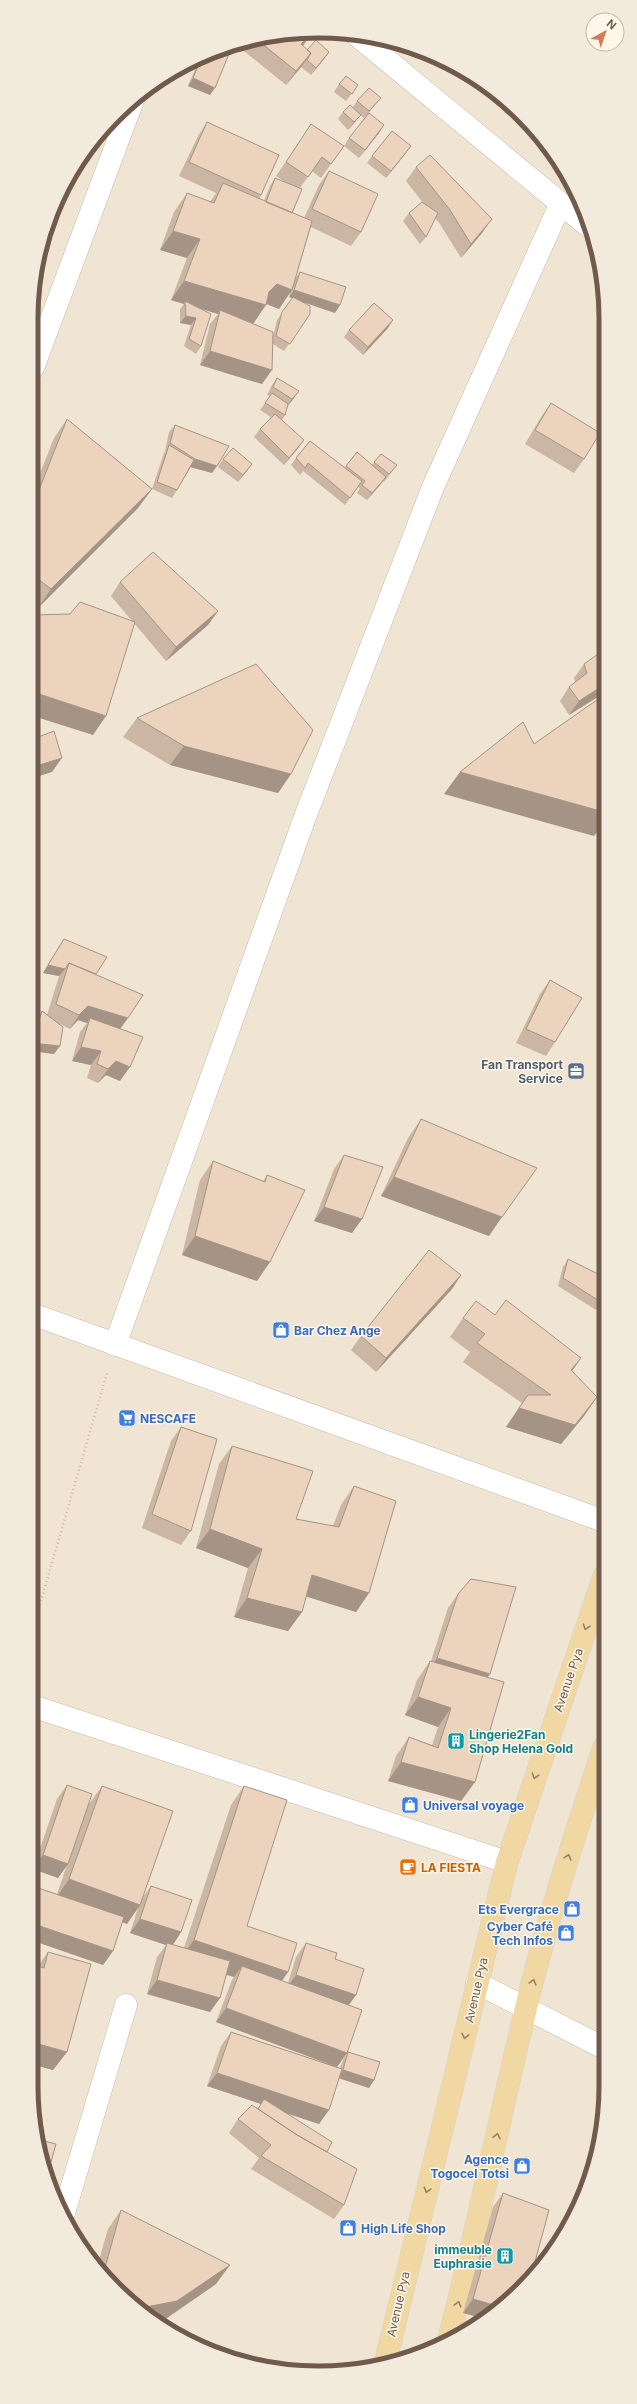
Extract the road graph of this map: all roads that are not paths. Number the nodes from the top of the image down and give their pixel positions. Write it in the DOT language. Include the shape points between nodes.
graph roads {
  1 [pos="364,42"];
  2 [pos="118,122"];
  3 [pos="560,205"];
  4 [pos="582,221"];
  5 [pos="38,354"];
  6 [pos="38,1316"];
  7 [pos="115,1345"];
  8 [pos="599,1519"];
  9 [pos="599,1591"];
  10 [pos="38,1708"];
  11 [pos="599,1762"];
  12 [pos="507,1862"];
  13 [pos="477,1983"];
  14 [pos="126,2005"];
  15 [pos="526,2007"];
  16 [pos="599,2045"];
  17 [pos="66,2207"];
  18 [pos="450,2333"];
  19 [pos="387,2357"];
  1 -- 3 [label="street"];
  2 -- 5 [label="street"];
  3 -- 4 [label="street"];
  3 -- 7 [label="street" via="433,487 304,817"];
  6 -- 7 [label="street"];
  7 -- 8 [label="street"];
  9 -- 12 [label="main road, Avenue Pya, one-way"];
  10 -- 12 [label="street"];
  15 -- 11 [label="main road, one-way" via="577,1828"];
  12 -- 13 [label="main road, Avenue Pya"];
  13 -- 15 [label="street"];
  13 -- 19 [label="main road, Avenue Pya, one-way"];
  14 -- 17 [label="street"];
  15 -- 16 [label="street"];
  18 -- 15 [label="main road, one-way" via="471,2256"];
}
